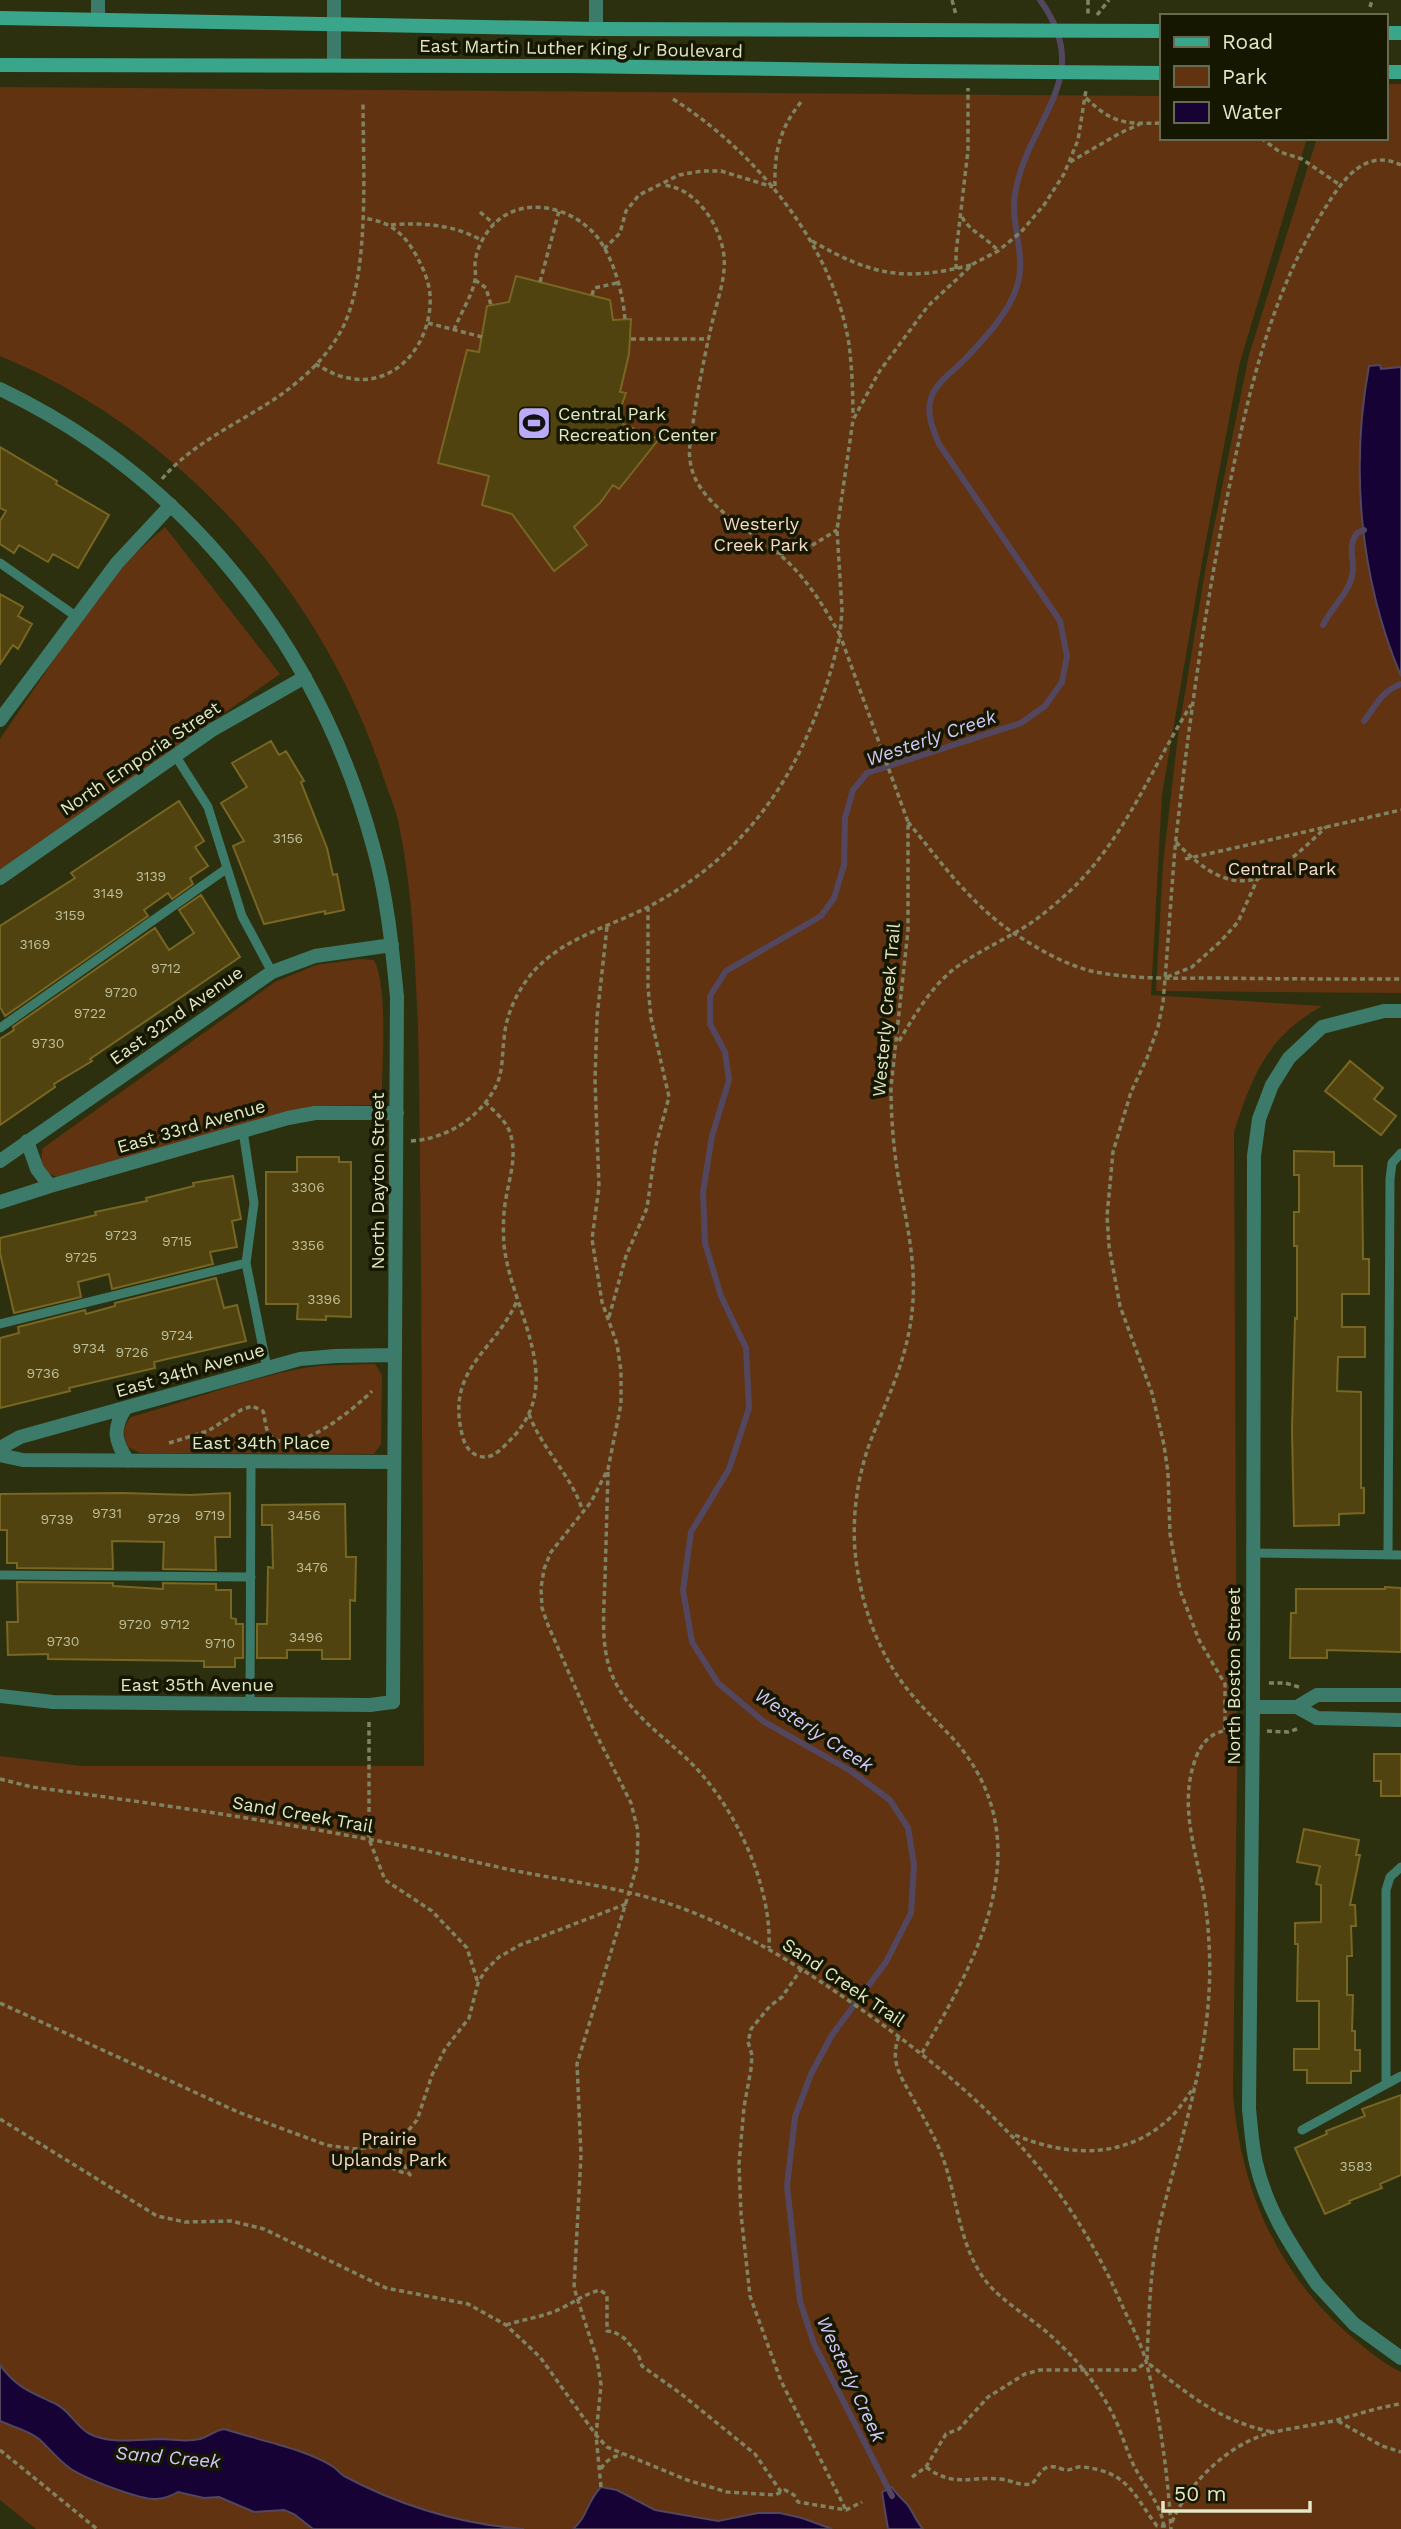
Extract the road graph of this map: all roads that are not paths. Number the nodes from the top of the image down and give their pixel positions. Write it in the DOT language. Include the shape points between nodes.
graph roads {
  1 [pos="98,0"];
  2 [pos="334,0"];
  3 [pos="596,0"];
  4 [pos="0,18"];
  5 [pos="98,19"];
  6 [pos="334,24"];
  7 [pos="596,29"];
  8 [pos="1160,31"];
  9 [pos="0,65"];
  10 [pos="334,65"];
  11 [pos="1160,73"];
  12 [pos="0,389"];
  13 [pos="171,505"];
  14 [pos="0,563"];
  15 [pos="77,617"];
  16 [pos="305,677"];
  17 [pos="0,720"];
  18 [pos="174,755"];
  19 [pos="226,869"];
  20 [pos="0,878"];
  21 [pos="392,945"];
  22 [pos="272,972"];
  23 [pos="1401,1011"];
  24 [pos="0,1028"];
  25 [pos="397,1113"];
  26 [pos="243,1131"];
  27 [pos="27,1141"];
  28 [pos="1401,1153"];
  29 [pos="0,1161"];
  30 [pos="50,1185"];
  31 [pos="0,1202"];
  32 [pos="246,1264"];
  33 [pos="0,1324"];
  34 [pos="395,1355"];
  35 [pos="267,1368"];
  36 [pos="125,1409"];
  37 [pos="0,1448"];
  38 [pos="0,1455"];
  39 [pos="128,1461"];
  40 [pos="251,1462"];
  41 [pos="394,1462"];
  42 [pos="1252,1553"];
  43 [pos="1388,1554"];
  44 [pos="1401,1555"];
  45 [pos="0,1575"];
  46 [pos="251,1577"];
  47 [pos="1401,1695"];
  48 [pos="0,1696"];
  49 [pos="393,1702"];
  50 [pos="250,1703"];
  51 [pos="1253,1707"];
  52 [pos="1297,1707"];
  53 [pos="1401,1720"];
  54 [pos="1401,1867"];
  55 [pos="1401,2076"];
  56 [pos="1386,2083"];
  57 [pos="1302,2130"];
  58 [pos="1401,2358"];
  1 -- 5 [label="street"];
  2 -- 6 [label="street"];
  3 -- 7 [label="street"];
  4 -- 5 [label="main road, East Martin Luther King Jr Boulevard"];
  5 -- 6 [label="main road, East Martin Luther King Jr Boulevard"];
  6 -- 7 [label="main road, East Martin Luther King Jr Boulevard"];
  6 -- 10 [label="street"];
  7 -- 8 [label="main road, East Martin Luther King Jr Boulevard, bridge"];
  9 -- 10 [label="main road, East Martin Luther King Jr Boulevard"];
  10 -- 11 [label="main road, East Martin Luther King Jr Boulevard, bridge"];
  12 -- 13 [label="street, North Dayton Street" via="81,432"];
  13 -- 15 [label="street" via="117,563"];
  13 -- 16 [label="street, North Dayton Street" via="250,593"];
  14 -- 15 [label="lane"];
  15 -- 17 [label="street"];
  16 -- 18 [label="street, North Emporia Street"];
  16 -- 21 [label="street, North Dayton Street" via="355,787 374,846"];
  18 -- 19 [label="lane" via="208,807"];
  18 -- 20 [label="street, North Emporia Street"];
  19 -- 22 [label="lane" via="242,916"];
  19 -- 24 [label="lane"];
  21 -- 22 [label="street, East 32nd Avenue" via="315,956"];
  21 -- 25 [label="street, North Dayton Street"];
  22 -- 27 [label="street, East 32nd Avenue"];
  23 -- 42 [label="street, North Boston Street" via="1322,1027 1289,1058 1259,1119 1254,1156"];
  25 -- 26 [label="street, East 33rd Avenue" via="315,1113"];
  25 -- 34 [label="street, North Dayton Street"];
  26 -- 30 [label="street, East 33rd Avenue"];
  26 -- 32 [label="lane" via="254,1203"];
  27 -- 29 [label="street, East 32nd Avenue"];
  27 -- 30 [label="street" via="37,1170"];
  28 -- 43 [label="lane" via="1392,1163 1390,1179"];
  30 -- 31 [label="street, East 33rd Avenue"];
  32 -- 33 [label="lane"];
  32 -- 35 [label="lane"];
  34 -- 35 [label="street, East 34th Avenue" via="312,1358"];
  34 -- 41 [label="street, North Dayton Street"];
  35 -- 36 [label="street, East 34th Avenue"];
  36 -- 37 [label="street, East 34th Avenue" via="20,1437"];
  36 -- 39 [label="street" via="115,1433"];
  38 -- 39 [label="street, East 34th Place" via="23,1460"];
  39 -- 40 [label="street, East 34th Place"];
  40 -- 41 [label="street, East 34th Place"];
  40 -- 46 [label="lane"];
  41 -- 49 [label="street, North Dayton Street"];
  42 -- 43 [label="lane"];
  42 -- 51 [label="street, North Boston Street"];
  43 -- 44 [label="lane"];
  45 -- 46 [label="lane"];
  46 -- 50 [label="lane"];
  47 -- 52 [label="street" via="1317,1695"];
  48 -- 50 [label="street, East 35th Avenue" via="53,1702"];
  49 -- 50 [label="street, East 35th Avenue"];
  51 -- 52 [label="street"];
  51 -- 58 [label="street, North Boston Street" via="1249,2109 1255,2163 1286,2240 1317,2284 1354,2324"];
  52 -- 53 [label="street" via="1317,1718"];
  54 -- 56 [label="lane" via="1390,1877 1386,1890"];
  55 -- 56 [label="lane"];
  56 -- 57 [label="lane"];
}
